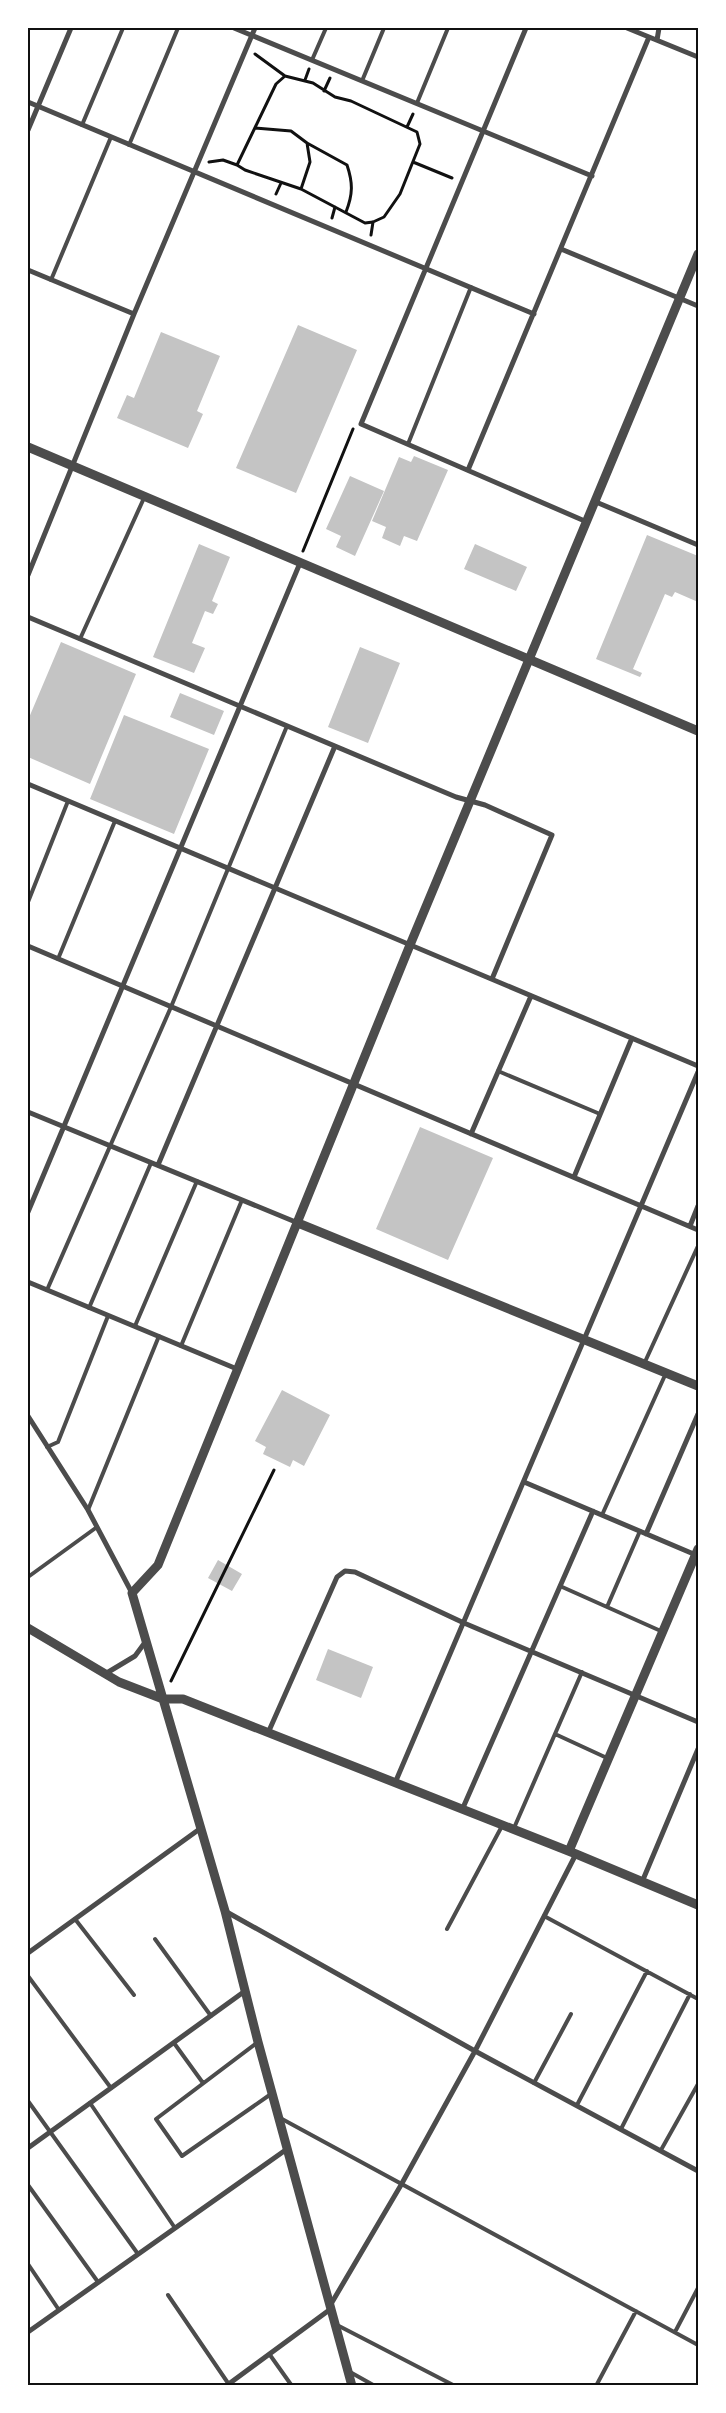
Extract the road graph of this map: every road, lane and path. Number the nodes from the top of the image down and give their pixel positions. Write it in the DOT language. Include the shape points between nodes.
graph roads {
  1 [pos="71,28"];
  2 [pos="124,28"];
  3 [pos="178,28"];
  4 [pos="234,28"];
  5 [pos="255,28"];
  6 [pos="326,28"];
  7 [pos="384,28"];
  8 [pos="448,28"];
  9 [pos="526,28"];
  10 [pos="627,28"];
  11 [pos="659,28"];
  12 [pos="252,35"];
  13 [pos="650,37"];
  14 [pos="657,40"];
  15 [pos="245,50"];
  16 [pos="698,57"];
  17 [pos="312,60"];
  18 [pos="284,76"];
  19 [pos="362,81"];
  20 [pos="28,102"];
  21 [pos="418,103"];
  22 [pos="38,106"];
  23 [pos="82,125"];
  24 [pos="255,128"];
  25 [pos="28,130"];
  26 [pos="483,131"];
  27 [pos="110,137"];
  28 [pos="307,143"];
  29 [pos="129,145"];
  30 [pos="209,162"];
  31 [pos="413,162"];
  32 [pos="237,164"];
  33 [pos="194,172"];
  34 [pos="592,176"];
  35 [pos="462,182"];
  36 [pos="301,189"];
  37 [pos="346,212"];
  38 [pos="561,249"];
  39 [pos="698,254"];
  40 [pos="426,269"];
  41 [pos="28,270"];
  42 [pos="50,280"];
  43 [pos="471,287"];
  44 [pos="680,299"];
  45 [pos="698,306"];
  46 [pos="134,314"];
  47 [pos="534,314"];
  48 [pos="362,424"];
  49 [pos="408,444"];
  50 [pos="28,447"];
  51 [pos="72,466"];
  52 [pos="468,470"];
  53 [pos="144,497"];
  54 [pos="596,502"];
  55 [pos="587,522"];
  56 [pos="698,545"];
  57 [pos="300,563"];
  58 [pos="28,575"];
  59 [pos="28,617"];
  60 [pos="80,639"];
  61 [pos="531,658"];
  62 [pos="240,706"];
  63 [pos="287,726"];
  64 [pos="698,731"];
  65 [pos="335,746"];
  66 [pos="28,784"];
  67 [pos="68,801"];
  68 [pos="470,801"];
  69 [pos="115,821"];
  70 [pos="179,848"];
  71 [pos="228,868"];
  72 [pos="274,888"];
  73 [pos="28,902"];
  74 [pos="410,945"];
  75 [pos="28,946"];
  76 [pos="58,958"];
  77 [pos="492,980"];
  78 [pos="122,985"];
  79 [pos="531,996"];
  80 [pos="172,1007"];
  81 [pos="216,1026"];
  82 [pos="632,1038"];
  83 [pos="698,1066"];
  84 [pos="498,1071"];
  85 [pos="698,1072"];
  86 [pos="354,1084"];
  87 [pos="28,1112"];
  88 [pos="600,1114"];
  89 [pos="63,1127"];
  90 [pos="471,1134"];
  91 [pos="110,1146"];
  92 [pos="152,1163"];
  93 [pos="158,1166"];
  94 [pos="574,1177"];
  95 [pos="197,1182"];
  96 [pos="242,1200"];
  97 [pos="642,1206"];
  98 [pos="698,1206"];
  99 [pos="28,1212"];
  100 [pos="298,1223"];
  101 [pos="690,1226"];
  102 [pos="698,1230"];
  103 [pos="698,1246"];
  104 [pos="28,1282"];
  105 [pos="47,1290"];
  106 [pos="89,1308"];
  107 [pos="108,1316"];
  108 [pos="135,1326"];
  109 [pos="159,1336"];
  110 [pos="586,1339"];
  111 [pos="181,1346"];
  112 [pos="644,1364"];
  113 [pos="237,1369"];
  114 [pos="666,1373"];
  115 [pos="698,1386"];
  116 [pos="698,1414"];
  117 [pos="28,1416"];
  118 [pos="47,1447"];
  119 [pos="274,1470"];
  120 [pos="524,1482"];
  121 [pos="88,1510"];
  122 [pos="593,1511"];
  123 [pos="602,1515"];
  124 [pos="97,1527"];
  125 [pos="640,1531"];
  126 [pos="646,1534"];
  127 [pos="697,1552"];
  128 [pos="28,1577"];
  129 [pos="560,1586"];
  130 [pos="132,1593"];
  131 [pos="608,1607"];
  132 [pos="464,1623"];
  133 [pos="28,1628"];
  134 [pos="664,1632"];
  135 [pos="146,1640"];
  136 [pos="532,1651"];
  137 [pos="582,1672"];
  138 [pos="104,1674"];
  139 [pos="171,1681"];
  140 [pos="637,1695"];
  141 [pos="163,1699"];
  142 [pos="698,1722"];
  143 [pos="268,1732"];
  144 [pos="555,1734"];
  145 [pos="698,1749"];
  146 [pos="609,1759"];
  147 [pos="395,1783"];
  148 [pos="462,1810"];
  149 [pos="502,1826"];
  150 [pos="201,1828"];
  151 [pos="513,1830"];
  152 [pos="573,1853"];
  153 [pos="642,1882"];
  154 [pos="698,1905"];
  155 [pos="225,1911"];
  156 [pos="544,1916"];
  157 [pos="75,1919"];
  158 [pos="447,1929"];
  159 [pos="155,1939"];
  160 [pos="28,1953"];
  161 [pos="647,1971"];
  162 [pos="28,1976"];
  163 [pos="245,1991"];
  164 [pos="134,1994"];
  165 [pos="690,1994"];
  166 [pos="698,1998"];
  167 [pos="571,2014"];
  168 [pos="211,2016"];
  169 [pos="174,2042"];
  170 [pos="258,2042"];
  171 [pos="475,2051"];
  172 [pos="534,2082"];
  173 [pos="203,2083"];
  174 [pos="698,2084"];
  175 [pos="111,2088"];
  176 [pos="273,2093"];
  177 [pos="28,2101"];
  178 [pos="90,2103"];
  179 [pos="577,2106"];
  180 [pos="280,2118"];
  181 [pos="621,2129"];
  182 [pos="48,2133"];
  183 [pos="28,2148"];
  184 [pos="288,2148"];
  185 [pos="661,2150"];
  186 [pos="698,2171"];
  187 [pos="28,2185"];
  188 [pos="401,2185"];
  189 [pos="175,2228"];
  190 [pos="138,2254"];
  191 [pos="28,2264"];
  192 [pos="98,2282"];
  193 [pos="698,2288"];
  194 [pos="168,2295"];
  195 [pos="331,2306"];
  196 [pos="59,2310"];
  197 [pos="636,2311"];
  198 [pos="336,2324"];
  199 [pos="28,2332"];
  200 [pos="675,2332"];
  201 [pos="698,2345"];
  202 [pos="270,2355"];
  203 [pos="348,2371"];
  204 [pos="229,2385"];
  205 [pos="292,2386"];
  206 [pos="352,2386"];
  207 [pos="376,2386"];
  208 [pos="455,2386"];
  209 [pos="596,2386"];
  1 -- 22 [label="street"];
  2 -- 23 [label="lane"];
  3 -- 29 [label="lane"];
  4 -- 12 [label="street"];
  5 -- 12 [label="street"];
  6 -- 17 [label="lane"];
  7 -- 19 [label="lane"];
  8 -- 21 [label="lane"];
  9 -- 26 [label="street"];
  10 -- 13 [label="street"];
  11 -- 14 [label="street"];
  12 -- 15 [label="street"];
  12 -- 17 [label="street"];
  13 -- 14 [label="street"];
  13 -- 34 [label="street"];
  14 -- 16 [label="street"];
  15 -- 18 [label="path"];
  15 -- 33 [label="street"];
  17 -- 19 [label="street"];
  18 -- 24 [label="path" via="276,84"];
  18 -- 31 [label="path" via="313,83 335,97 351,101 417,132 420,144"];
  19 -- 21 [label="street"];
  20 -- 22 [label="street"];
  21 -- 26 [label="street"];
  22 -- 23 [label="street"];
  22 -- 25 [label="street"];
  23 -- 27 [label="street"];
  24 -- 28 [label="path" via="291,131"];
  24 -- 32 [label="path"];
  26 -- 34 [label="street"];
  26 -- 35 [label="street"];
  27 -- 29 [label="street"];
  27 -- 42 [label="lane"];
  28 -- 36 [label="path" via="310,162"];
  28 -- 37 [label="path" via="347,165 352,180 352,196"];
  29 -- 33 [label="street"];
  30 -- 32 [label="path" via="223,160"];
  31 -- 35 [label="path"];
  31 -- 37 [label="path" via="400,194 384,216 364,223"];
  32 -- 36 [label="path"];
  33 -- 40 [label="street"];
  33 -- 46 [label="street"];
  34 -- 38 [label="street"];
  35 -- 40 [label="street"];
  36 -- 37 [label="path"];
  38 -- 44 [label="street"];
  38 -- 47 [label="street"];
  39 -- 44 [label="street"];
  40 -- 43 [label="street"];
  40 -- 48 [label="street"];
  41 -- 42 [label="street"];
  42 -- 46 [label="street"];
  43 -- 47 [label="street"];
  43 -- 49 [label="lane"];
  44 -- 45 [label="street"];
  44 -- 54 [label="street"];
  46 -- 51 [label="street"];
  47 -- 52 [label="street"];
  48 -- 49 [label="street"];
  48 -- 57 [label="path" via="354,427"];
  49 -- 52 [label="street"];
  50 -- 51 [label="street"];
  51 -- 53 [label="street"];
  51 -- 58 [label="street"];
  52 -- 55 [label="street"];
  53 -- 57 [label="street"];
  53 -- 60 [label="lane"];
  54 -- 55 [label="street"];
  54 -- 56 [label="street"];
  55 -- 61 [label="street"];
  57 -- 61 [label="street"];
  57 -- 62 [label="street"];
  59 -- 60 [label="street"];
  60 -- 62 [label="street"];
  61 -- 64 [label="street"];
  61 -- 68 [label="street"];
  62 -- 63 [label="street"];
  62 -- 70 [label="street"];
  63 -- 65 [label="street"];
  63 -- 71 [label="lane"];
  65 -- 68 [label="street"];
  65 -- 72 [label="street"];
  66 -- 67 [label="street"];
  67 -- 69 [label="street"];
  67 -- 73 [label="lane"];
  68 -- 74 [label="street"];
  68 -- 77 [label="street" via="552,835"];
  69 -- 70 [label="street"];
  69 -- 76 [label="lane"];
  70 -- 71 [label="street"];
  70 -- 78 [label="street"];
  71 -- 72 [label="street"];
  71 -- 80 [label="lane"];
  72 -- 74 [label="street"];
  72 -- 81 [label="street"];
  74 -- 77 [label="street"];
  74 -- 86 [label="street"];
  75 -- 76 [label="street"];
  76 -- 78 [label="street"];
  77 -- 79 [label="street"];
  78 -- 80 [label="street"];
  78 -- 89 [label="street"];
  79 -- 82 [label="street"];
  79 -- 84 [label="street"];
  80 -- 81 [label="street"];
  80 -- 91 [label="lane"];
  81 -- 86 [label="street"];
  81 -- 93 [label="street"];
  82 -- 83 [label="street"];
  82 -- 88 [label="street"];
  84 -- 88 [label="lane"];
  84 -- 90 [label="street"];
  85 -- 97 [label="street"];
  86 -- 90 [label="street"];
  86 -- 100 [label="street"];
  87 -- 89 [label="street"];
  88 -- 94 [label="street"];
  89 -- 91 [label="street"];
  89 -- 99 [label="street"];
  90 -- 94 [label="street"];
  91 -- 92 [label="street"];
  91 -- 105 [label="lane"];
  92 -- 93 [label="street"];
  92 -- 106 [label="lane"];
  93 -- 95 [label="street"];
  94 -- 97 [label="street"];
  95 -- 96 [label="street"];
  95 -- 108 [label="lane"];
  96 -- 100 [label="street"];
  96 -- 111 [label="lane"];
  97 -- 101 [label="street"];
  97 -- 110 [label="street"];
  98 -- 101 [label="street"];
  100 -- 110 [label="street"];
  100 -- 113 [label="street"];
  101 -- 102 [label="street"];
  103 -- 112 [label="lane"];
  104 -- 105 [label="street"];
  105 -- 106 [label="street"];
  106 -- 107 [label="street"];
  107 -- 108 [label="street"];
  107 -- 118 [label="lane" via="58,1442"];
  108 -- 109 [label="street"];
  109 -- 111 [label="street"];
  109 -- 121 [label="lane"];
  110 -- 112 [label="street"];
  110 -- 120 [label="street"];
  111 -- 113 [label="street"];
  112 -- 114 [label="street"];
  113 -- 130 [label="street" via="158,1565"];
  114 -- 115 [label="street"];
  114 -- 123 [label="lane"];
  116 -- 126 [label="street"];
  117 -- 118 [label="street"];
  118 -- 121 [label="street"];
  119 -- 139 [label="path"];
  120 -- 122 [label="street"];
  120 -- 132 [label="street"];
  121 -- 124 [label="street"];
  122 -- 123 [label="street"];
  122 -- 129 [label="street"];
  123 -- 125 [label="street"];
  124 -- 128 [label="lane"];
  124 -- 130 [label="street"];
  125 -- 126 [label="street"];
  125 -- 131 [label="lane"];
  126 -- 127 [label="street"];
  127 -- 134 [label="street"];
  129 -- 131 [label="lane"];
  129 -- 136 [label="street"];
  130 -- 135 [label="street"];
  131 -- 134 [label="lane"];
  132 -- 136 [label="street"];
  132 -- 143 [label="street" via="355,1572 345,1571 337,1577"];
  132 -- 147 [label="street"];
  133 -- 138 [label="street"];
  134 -- 140 [label="street"];
  135 -- 138 [label="street" via="135,1656"];
  135 -- 141 [label="street"];
  136 -- 137 [label="street"];
  136 -- 148 [label="street"];
  137 -- 140 [label="street"];
  137 -- 144 [label="lane"];
  138 -- 141 [label="street"];
  140 -- 142 [label="street"];
  140 -- 146 [label="street"];
  141 -- 143 [label="street" via="183,1698"];
  141 -- 150 [label="street"];
  143 -- 147 [label="street"];
  144 -- 146 [label="lane"];
  144 -- 151 [label="lane"];
  145 -- 153 [label="street"];
  146 -- 152 [label="street"];
  147 -- 148 [label="street"];
  148 -- 149 [label="street"];
  149 -- 151 [label="street"];
  149 -- 158 [label="lane"];
  150 -- 155 [label="street"];
  150 -- 157 [label="street"];
  151 -- 152 [label="street"];
  152 -- 153 [label="street"];
  152 -- 156 [label="street"];
  153 -- 154 [label="street"];
  155 -- 163 [label="street"];
  155 -- 171 [label="street"];
  156 -- 161 [label="lane"];
  156 -- 171 [label="street"];
  157 -- 160 [label="street"];
  157 -- 164 [label="lane"];
  159 -- 168 [label="lane"];
  161 -- 165 [label="lane"];
  161 -- 179 [label="lane"];
  162 -- 175 [label="lane"];
  163 -- 168 [label="street"];
  163 -- 170 [label="street"];
  165 -- 166 [label="lane"];
  165 -- 181 [label="lane"];
  167 -- 172 [label="lane"];
  168 -- 169 [label="street"];
  169 -- 173 [label="lane"];
  169 -- 175 [label="street"];
  170 -- 173 [label="lane"];
  170 -- 176 [label="street"];
  171 -- 172 [label="street"];
  171 -- 188 [label="street"];
  172 -- 179 [label="street"];
  173 -- 176 [label="lane" via="156,2119 182,2156"];
  174 -- 185 [label="lane"];
  175 -- 178 [label="street"];
  176 -- 180 [label="street"];
  177 -- 182 [label="lane"];
  178 -- 182 [label="street"];
  178 -- 189 [label="lane"];
  179 -- 181 [label="street"];
  180 -- 184 [label="street"];
  180 -- 188 [label="lane"];
  181 -- 185 [label="street"];
  182 -- 183 [label="street"];
  182 -- 190 [label="lane"];
  184 -- 189 [label="street"];
  184 -- 195 [label="street"];
  185 -- 186 [label="street"];
  187 -- 192 [label="lane"];
  188 -- 195 [label="street"];
  188 -- 197 [label="lane"];
  189 -- 190 [label="street"];
  190 -- 192 [label="street"];
  191 -- 196 [label="lane"];
  192 -- 196 [label="street"];
  193 -- 200 [label="lane"];
  194 -- 204 [label="lane"];
  195 -- 198 [label="street"];
  195 -- 202 [label="street"];
  196 -- 199 [label="street"];
  197 -- 200 [label="lane"];
  197 -- 209 [label="lane"];
  198 -- 203 [label="street"];
  198 -- 208 [label="lane"];
  200 -- 201 [label="lane"];
  202 -- 204 [label="street"];
  202 -- 205 [label="lane"];
  203 -- 206 [label="street"];
  203 -- 207 [label="lane"];
}
